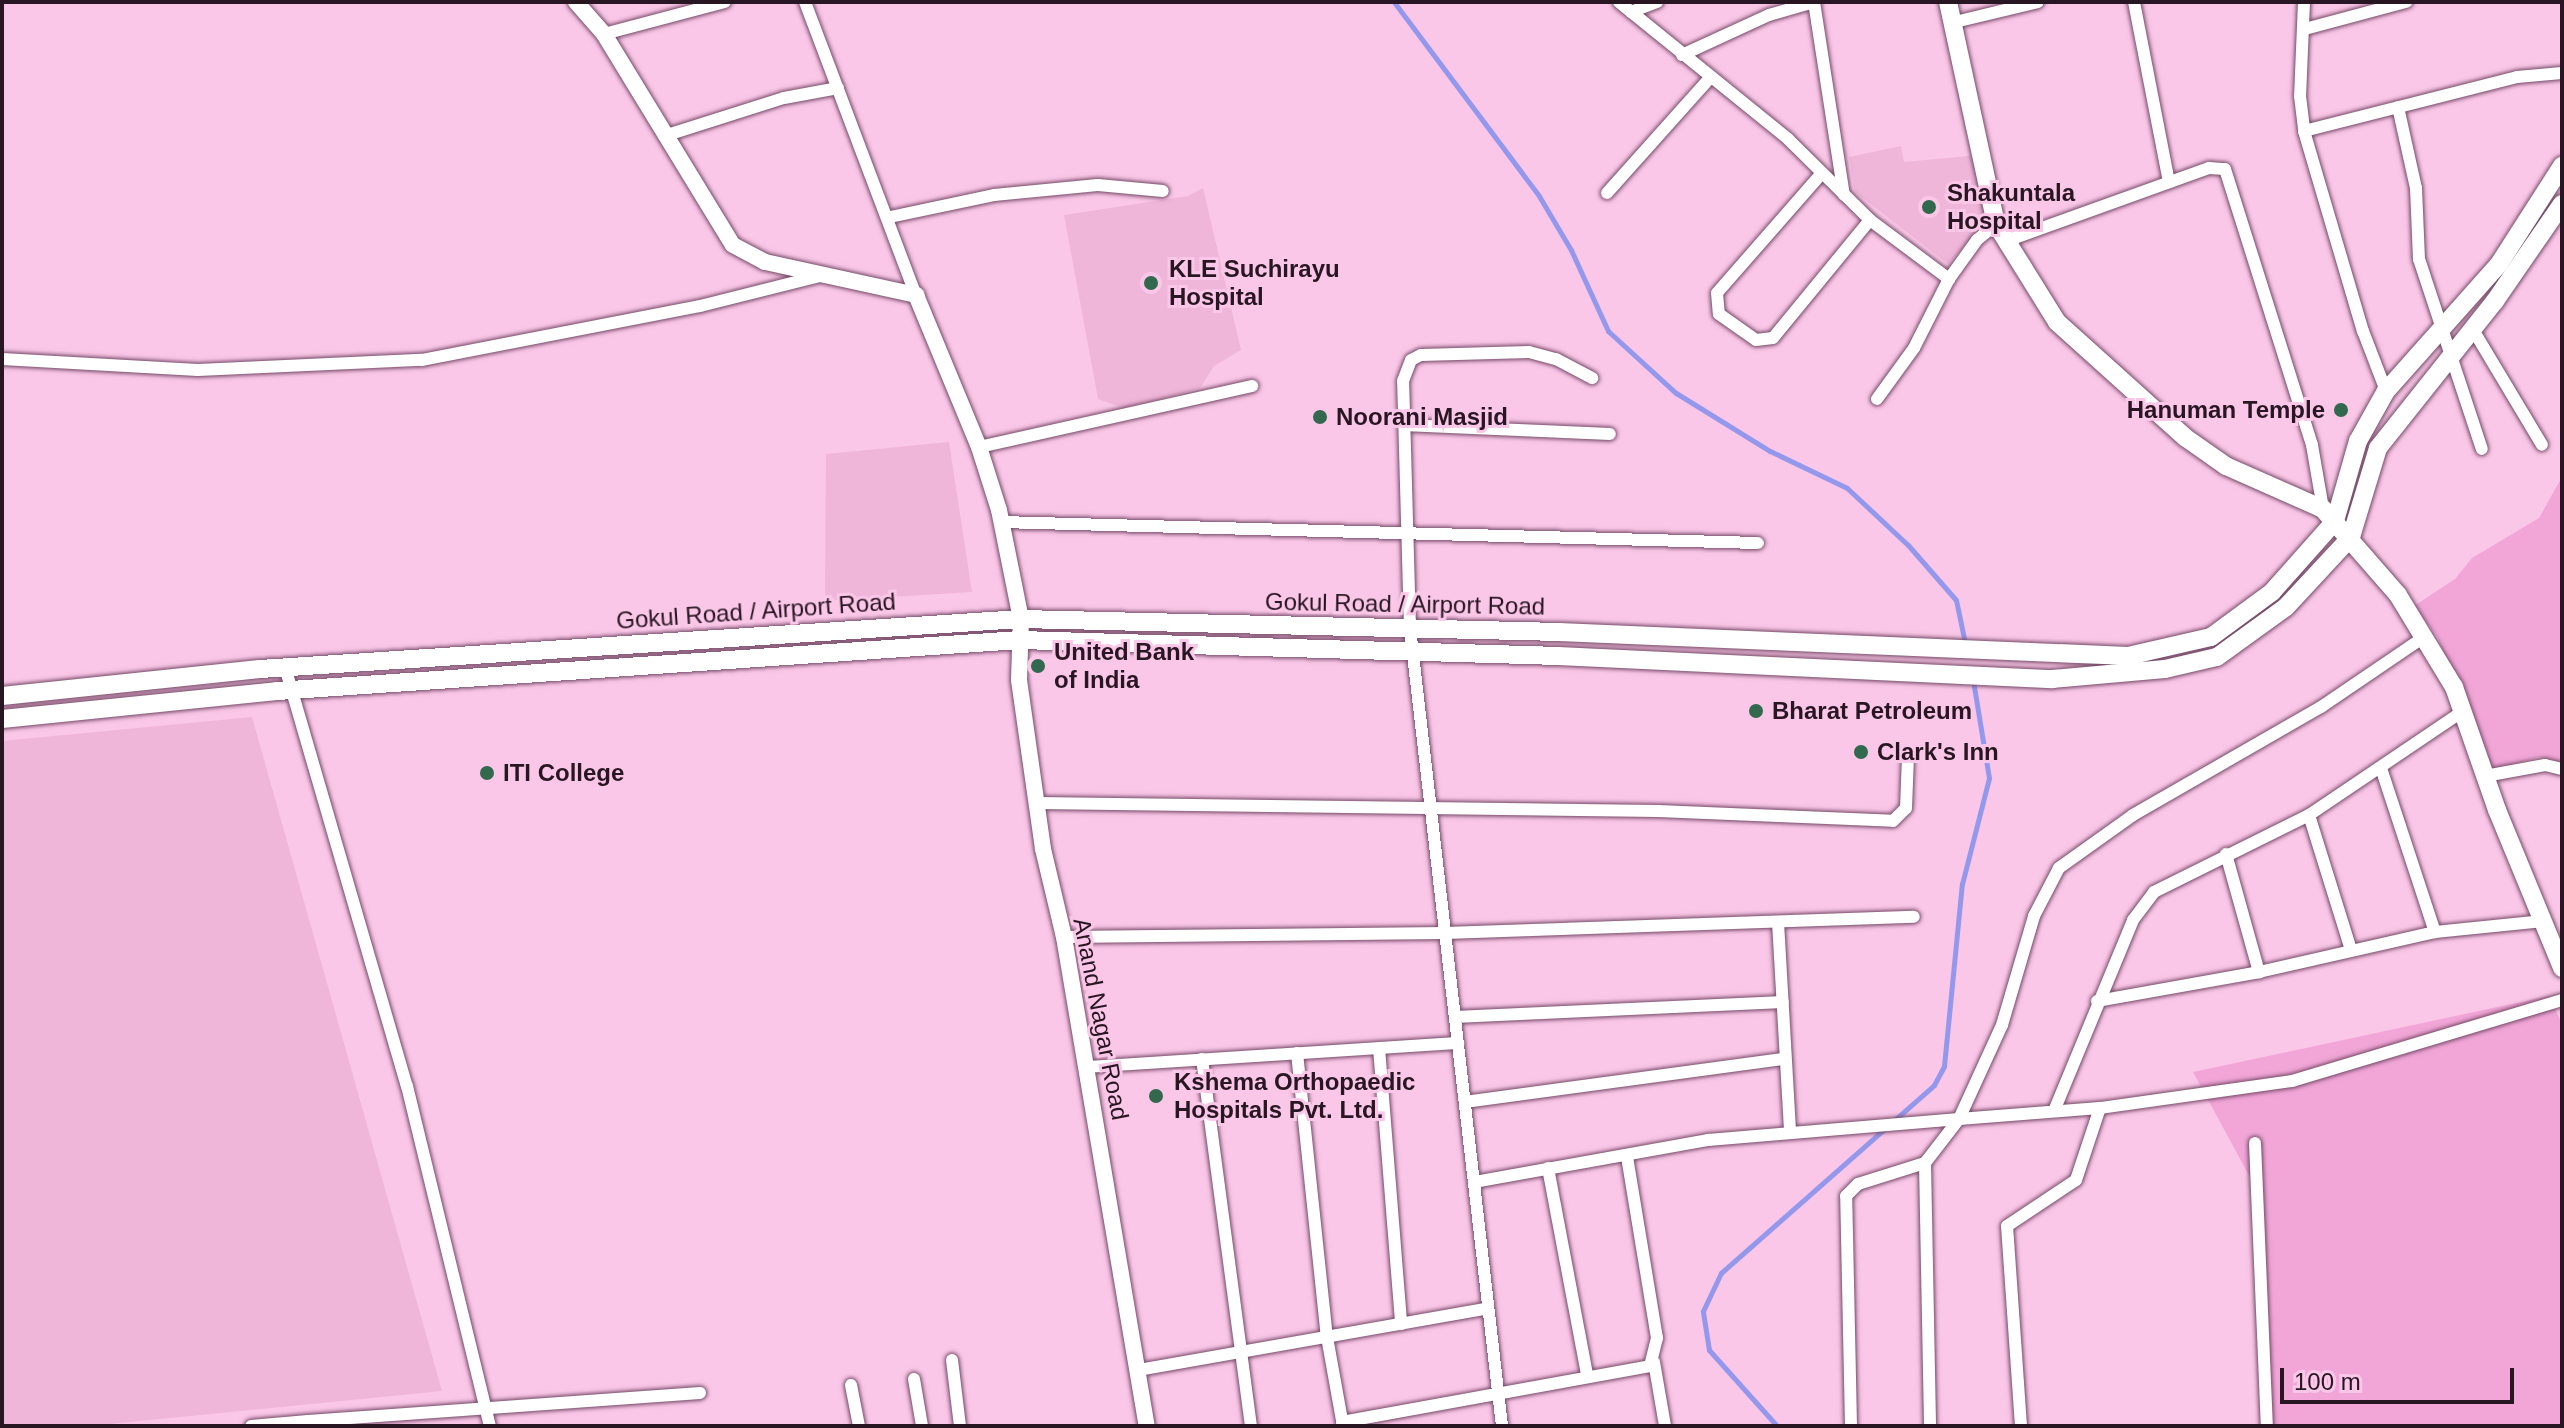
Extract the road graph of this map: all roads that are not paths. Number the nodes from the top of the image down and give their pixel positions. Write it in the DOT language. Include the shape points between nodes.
graph roads {
  1 [pos="576,2"];
  2 [pos="725,2"];
  3 [pos="805,2"];
  4 [pos="1619,2"];
  5 [pos="1657,2"];
  6 [pos="1814,2"];
  7 [pos="1948,2"];
  8 [pos="2038,2"];
  9 [pos="2134,2"];
  10 [pos="2304,2"];
  11 [pos="2406,2"];
  12 [pos="1631,12"];
  13 [pos="1955,22"];
  14 [pos="2305,29"];
  15 [pos="604,34"];
  16 [pos="1682,55"];
  17 [pos="2562,73"];
  18 [pos="1710,78"];
  19 [pos="838,88"];
  20 [pos="2398,107"];
  21 [pos="2304,131"];
  22 [pos="664,136"];
  23 [pos="2562,166"];
  24 [pos="1822,173"];
  25 [pos="2169,182"];
  26 [pos="1163,191"];
  27 [pos="1607,193"];
  28 [pos="1844,195"];
  29 [pos="2562,204"];
  30 [pos="890,217"];
  31 [pos="1870,220"];
  32 [pos="1996,224"];
  33 [pos="2006,241"];
  34 [pos="826,274"];
  35 [pos="1949,279"];
  36 [pos="916,295"];
  37 [pos="2472,328"];
  38 [pos="2444,329"];
  39 [pos="2452,352"];
  40 [pos="2,359"];
  41 [pos="1592,378"];
  42 [pos="1252,386"];
  43 [pos="2386,391"];
  44 [pos="1877,399"];
  45 [pos="1404,425"];
  46 [pos="1610,434"];
  47 [pos="2542,445"];
  48 [pos="979,447"];
  49 [pos="2482,449"];
  50 [pos="2329,515"];
  51 [pos="1001,522"];
  52 [pos="1406,531"];
  53 [pos="2351,537"];
  54 [pos="1758,543"];
  55 [pos="1021,619"];
  56 [pos="1410,628"];
  57 [pos="2424,637"];
  58 [pos="1020,640"];
  59 [pos="1412,652"];
  60 [pos="2128,656"];
  61 [pos="285,667"];
  62 [pos="2129,676"];
  63 [pos="292,690"];
  64 [pos="2,696"];
  65 [pos="2463,711"];
  66 [pos="2,719"];
  67 [pos="1908,757"];
  68 [pos="2381,768"];
  69 [pos="2562,769"];
  70 [pos="2485,776"];
  71 [pos="1037,803"];
  72 [pos="1431,808"];
  73 [pos="2309,815"];
  74 [pos="2226,854"];
  75 [pos="1914,917"];
  76 [pos="2543,921"];
  77 [pos="1778,922"];
  78 [pos="2435,932"];
  79 [pos="1445,933"];
  80 [pos="1064,937"];
  81 [pos="2351,950"];
  82 [pos="2562,968"];
  83 [pos="2259,972"];
  84 [pos="2562,1000"];
  85 [pos="2097,1001"];
  86 [pos="1783,1002"];
  87 [pos="1455,1017"];
  88 [pos="1458,1043"];
  89 [pos="1379,1048"];
  90 [pos="1297,1053"];
  91 [pos="1202,1059"];
  92 [pos="1782,1059"];
  93 [pos="1087,1067"];
  94 [pos="1465,1102"];
  95 [pos="2100,1108"];
  96 [pos="2054,1111"];
  97 [pos="1959,1119"];
  98 [pos="1790,1133"];
  99 [pos="2255,1143"];
  100 [pos="1627,1156"];
  101 [pos="1925,1163"];
  102 [pos="1548,1168"];
  103 [pos="1474,1182"];
  104 [pos="1488,1308"];
  105 [pos="1401,1324"];
  106 [pos="1327,1337"];
  107 [pos="1238,1353"];
  108 [pos="952,1360"];
  109 [pos="1654,1362"];
  110 [pos="1138,1370"];
  111 [pos="1587,1375"];
  112 [pos="914,1379"];
  113 [pos="851,1385"];
  114 [pos="1498,1391"];
  115 [pos="700,1393"];
  116 [pos="488,1410"];
  117 [pos="401,1421"];
  118 [pos="309,1423"];
  119 [pos="1342,1424"];
  120 [pos="251,1426"];
  121 [pos="490,1426"];
  122 [pos="859,1426"];
  123 [pos="922,1426"];
  124 [pos="960,1426"];
  125 [pos="1147,1426"];
  126 [pos="1251,1426"];
  127 [pos="1502,1426"];
  128 [pos="1665,1426"];
  129 [pos="1851,1426"];
  130 [pos="1930,1426"];
  131 [pos="2021,1426"];
  132 [pos="2267,1426"];
  1 -- 15 [label="street"];
  2 -- 15 [label="street"];
  3 -- 19 [label="street"];
  4 -- 12 [label="street"];
  5 -- 12 [label="street"];
  6 -- 16 [label="street" via="1769,15"];
  6 -- 28 [label="street"];
  7 -- 13 [label="main road"];
  8 -- 13 [label="street"];
  9 -- 25 [label="street"];
  10 -- 14 [label="street"];
  11 -- 14 [label="street"];
  12 -- 16 [label="street"];
  13 -- 32 [label="main road"];
  14 -- 21 [label="street" via="2300,96"];
  15 -- 22 [label="street"];
  16 -- 18 [label="street"];
  17 -- 20 [label="street" via="2517,77"];
  18 -- 24 [label="street"];
  18 -- 27 [label="street"];
  19 -- 22 [label="street" via="784,98"];
  19 -- 30 [label="street"];
  20 -- 21 [label="street"];
  20 -- 38 [label="street" via="2416,188 2419,259"];
  21 -- 43 [label="street"];
  22 -- 34 [label="street" via="733,245 765,262"];
  23 -- 38 [label="main road, Gokul Road / Airport Road" via="2499,264"];
  24 -- 28 [label="street"];
  24 -- 31 [label="street" via="1717,293 1719,314 1756,340 1773,338"];
  25 -- 33 [label="street"];
  25 -- 50 [label="street" via="2218,166 2230,175"];
  26 -- 30 [label="street" via="1098,185 994,195"];
  28 -- 31 [label="street"];
  29 -- 37 [label="main road, Gokul Road / Airport Road"];
  30 -- 36 [label="street"];
  31 -- 35 [label="street"];
  32 -- 33 [label="main road"];
  32 -- 35 [label="street" via="1977,240"];
  33 -- 50 [label="main road" via="2075,342 2186,438 2226,466"];
  34 -- 36 [label="street"];
  34 -- 40 [label="street" via="700,306 422,360 198,370"];
  35 -- 44 [label="street" via="1914,348"];
  36 -- 48 [label="street, Anand Nagar Road"];
  37 -- 39 [label="main road, Gokul Road / Airport Road"];
  37 -- 47 [label="street"];
  38 -- 39 [label="street"];
  38 -- 43 [label="main road, Gokul Road / Airport Road"];
  39 -- 49 [label="street"];
  39 -- 53 [label="main road, Gokul Road / Airport Road" via="2378,448"];
  41 -- 45 [label="street" via="1529,352 1421,355 1405,368"];
  42 -- 48 [label="street"];
  43 -- 50 [label="main road, Gokul Road / Airport Road" via="2358,441"];
  45 -- 46 [label="street"];
  45 -- 52 [label="street"];
  48 -- 51 [label="street, Anand Nagar Road"];
  50 -- 53 [label="main road"];
  50 -- 60 [label="main road, Gokul Road / Airport Road" via="2272,592 2211,637"];
  51 -- 52 [label="street"];
  51 -- 55 [label="street, Anand Nagar Road"];
  52 -- 54 [label="street"];
  52 -- 56 [label="street"];
  53 -- 57 [label="main road"];
  53 -- 62 [label="main road, Gokul Road / Airport Road" via="2286,607 2217,657"];
  55 -- 56 [label="main road, Gokul Road / Airport Road"];
  55 -- 58 [label="street, Anand Nagar Road"];
  55 -- 61 [label="main road, Gokul Road / Airport Road"];
  56 -- 59 [label="street"];
  56 -- 60 [label="main road, Gokul Road / Airport Road"];
  57 -- 65 [label="main road"];
  57 -- 97 [label="street" via="2321,707 2102,834 2059,868 2034,916 2002,1025"];
  58 -- 59 [label="main road, Gokul Road / Airport Road"];
  58 -- 63 [label="main road, Gokul Road / Airport Road"];
  58 -- 71 [label="street, Anand Nagar Road" via="1019,680"];
  59 -- 62 [label="main road, Gokul Road / Airport Road" via="2052,679"];
  59 -- 72 [label="street"];
  60 -- 62 [label="main road"];
  61 -- 63 [label="street"];
  61 -- 64 [label="main road, Gokul Road / Airport Road"];
  63 -- 66 [label="main road, Gokul Road / Airport Road"];
  63 -- 116 [label="street" via="407,1086"];
  65 -- 68 [label="street"];
  65 -- 70 [label="main road"];
  67 -- 72 [label="street" via="1906,808 1893,821"];
  68 -- 73 [label="street"];
  68 -- 78 [label="street"];
  69 -- 70 [label="street" via="2545,765"];
  70 -- 76 [label="main road"];
  71 -- 72 [label="street"];
  71 -- 80 [label="street, Anand Nagar Road" via="1052,900"];
  72 -- 79 [label="street"];
  73 -- 74 [label="street"];
  73 -- 81 [label="street"];
  74 -- 83 [label="street"];
  74 -- 85 [label="street" via="2143,903"];
  75 -- 77 [label="street"];
  76 -- 78 [label="street"];
  76 -- 82 [label="main road"];
  77 -- 79 [label="street"];
  77 -- 86 [label="street"];
  78 -- 81 [label="street"];
  79 -- 80 [label="street"];
  79 -- 87 [label="street"];
  80 -- 93 [label="street, Anand Nagar Road"];
  81 -- 83 [label="street"];
  83 -- 85 [label="street"];
  84 -- 95 [label="street" via="2301,1078"];
  85 -- 96 [label="street"];
  86 -- 87 [label="street"];
  86 -- 92 [label="street"];
  87 -- 88 [label="street"];
  88 -- 89 [label="street"];
  88 -- 94 [label="street"];
  89 -- 90 [label="street"];
  89 -- 105 [label="street"];
  90 -- 91 [label="street"];
  90 -- 106 [label="street"];
  91 -- 93 [label="street"];
  91 -- 107 [label="street"];
  92 -- 94 [label="street"];
  92 -- 98 [label="street"];
  93 -- 110 [label="street, Anand Nagar Road"];
  94 -- 103 [label="street"];
  95 -- 96 [label="street"];
  95 -- 131 [label="street" via="2076,1180 2007,1226"];
  96 -- 97 [label="street"];
  97 -- 98 [label="street"];
  97 -- 101 [label="street"];
  98 -- 100 [label="street" via="1708,1140"];
  99 -- 132 [label="street"];
  100 -- 102 [label="street"];
  100 -- 109 [label="street" via="1657,1338"];
  101 -- 129 [label="street" via="1858,1184 1846,1196"];
  101 -- 130 [label="street"];
  102 -- 103 [label="street"];
  102 -- 111 [label="street"];
  103 -- 104 [label="street"];
  104 -- 105 [label="street"];
  104 -- 114 [label="street"];
  105 -- 106 [label="street"];
  106 -- 107 [label="street"];
  106 -- 119 [label="street"];
  107 -- 110 [label="street"];
  107 -- 126 [label="street"];
  108 -- 124 [label="street"];
  109 -- 111 [label="street"];
  109 -- 128 [label="street"];
  110 -- 125 [label="street, Anand Nagar Road"];
  111 -- 114 [label="street"];
  112 -- 123 [label="street"];
  113 -- 122 [label="street"];
  114 -- 119 [label="street"];
  114 -- 127 [label="street"];
  115 -- 116 [label="street"];
  116 -- 117 [label="street"];
  116 -- 121 [label="street"];
  117 -- 118 [label="street"];
  118 -- 120 [label="street"];
}
